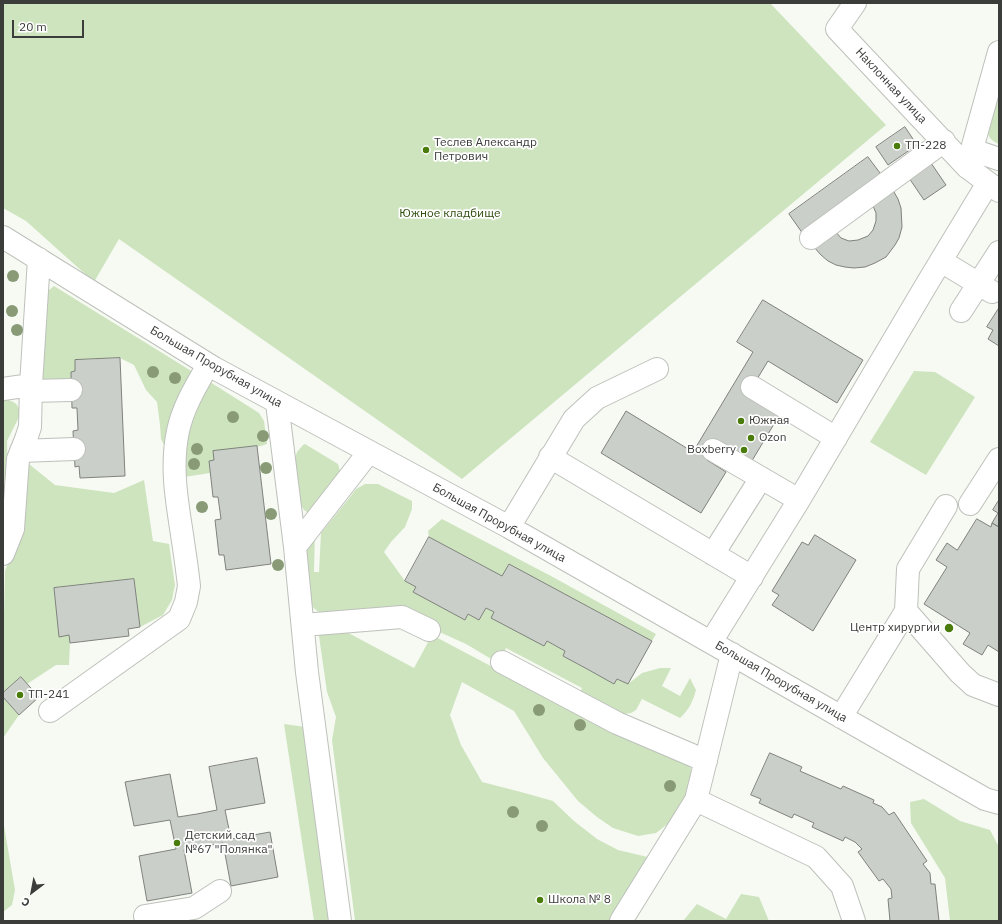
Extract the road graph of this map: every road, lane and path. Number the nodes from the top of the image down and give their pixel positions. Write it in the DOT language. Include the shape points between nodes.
graph roads {
  1 [pos="856,3"];
  2 [pos="999,52"];
  3 [pos="944,141"];
  4 [pos="970,158"];
  5 [pos="999,159"];
  6 [pos="994,187"];
  7 [pos="3,237"];
  8 [pos="811,238"];
  9 [pos="999,252"];
  10 [pos="40,259"];
  11 [pos="941,260"];
  12 [pos="986,288"];
  13 [pos="961,311"];
  14 [pos="208,365"];
  15 [pos="657,368"];
  16 [pos="752,387"];
  17 [pos="31,388"];
  18 [pos="3,389"];
  19 [pos="71,390"];
  20 [pos="277,403"];
  21 [pos="836,438"];
  22 [pos="74,449"];
  23 [pos="713,450"];
  24 [pos="21,451"];
  25 [pos="369,452"];
  26 [pos="550,457"];
  27 [pos="999,459"];
  28 [pos="760,478"];
  29 [pos="799,500"];
  30 [pos="970,504"];
  31 [pos="946,506"];
  32 [pos="509,527"];
  33 [pos="294,547"];
  34 [pos="3,554"];
  35 [pos="713,554"];
  36 [pos="752,577"];
  37 [pos="906,610"];
  38 [pos="303,625"];
  39 [pos="429,630"];
  40 [pos="711,642"];
  41 [pos="732,654"];
  42 [pos="502,662"];
  43 [pos="999,695"];
  44 [pos="50,711"];
  45 [pos="841,717"];
  46 [pos="706,761"];
  47 [pos="696,800"];
  48 [pos="999,802"];
  49 [pos="220,891"];
  50 [pos="195,914"];
  51 [pos="145,916"];
  52 [pos="340,921"];
  53 [pos="621,921"];
  54 [pos="854,921"];
  1 -- 3 [label="street, Наклонная улица" via="837,29"];
  2 -- 4 [label="street"];
  3 -- 4 [label="street, Наклонная улица"];
  3 -- 8 [label="street"];
  4 -- 5 [label="street"];
  4 -- 6 [label="street, Наклонная улица"];
  6 -- 11 [label="street"];
  7 -- 10 [label="street, Большая Прорубная улица"];
  9 -- 12 [label="street"];
  10 -- 14 [label="street, Большая Прорубная улица"];
  10 -- 17 [label="street"];
  11 -- 12 [label="street"];
  11 -- 21 [label="street"];
  12 -- 13 [label="street"];
  14 -- 20 [label="street, Большая Прорубная улица"];
  14 -- 44 [label="street" via="186,406 178,431 174,461 190,586 179,619"];
  15 -- 26 [label="street" via="597,398 574,418"];
  16 -- 21 [label="street"];
  17 -- 18 [label="street"];
  17 -- 19 [label="street"];
  17 -- 24 [label="street" via="30,427"];
  20 -- 25 [label="street, Большая Прорубная улица"];
  20 -- 33 [label="street"];
  21 -- 29 [label="street"];
  22 -- 24 [label="street"];
  23 -- 28 [label="street"];
  24 -- 34 [label="street" via="18,459 13,529"];
  25 -- 32 [label="street, Большая Прорубная улица"];
  25 -- 33 [label="street"];
  26 -- 32 [label="street"];
  26 -- 35 [label="street"];
  27 -- 30 [label="street"];
  28 -- 29 [label="street"];
  28 -- 35 [label="street"];
  29 -- 36 [label="street"];
  31 -- 37 [label="street" via="908,569"];
  32 -- 40 [label="street, Большая Прорубная улица"];
  33 -- 38 [label="street"];
  35 -- 36 [label="street"];
  36 -- 40 [label="street"];
  37 -- 43 [label="street" via="960,673 974,685"];
  37 -- 45 [label="street"];
  38 -- 39 [label="street" via="402,617"];
  38 -- 52 [label="street"];
  40 -- 41 [label="street, Большая Прорубная улица"];
  41 -- 45 [label="street, Большая Прорубная улица"];
  41 -- 46 [label="street"];
  42 -- 46 [label="street" via="617,723"];
  45 -- 48 [label="street, Большая Прорубная улица" via="985,799"];
  46 -- 47 [label="street"];
  47 -- 53 [label="street"];
  47 -- 54 [label="street" via="816,857 842,886"];
  49 -- 50 [label="street"];
  50 -- 51 [label="street"];
}
